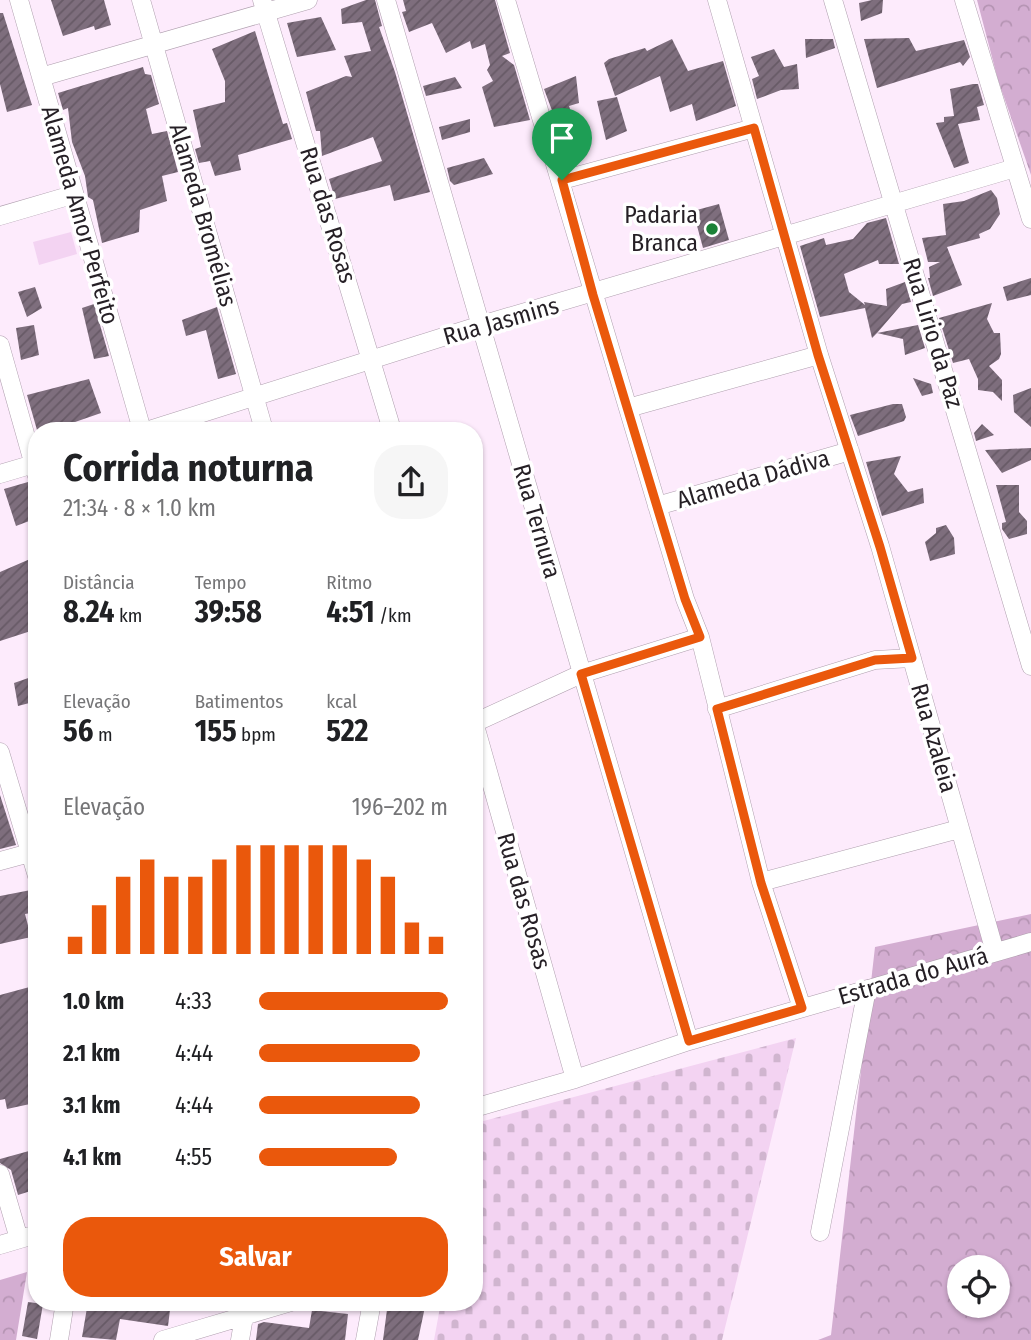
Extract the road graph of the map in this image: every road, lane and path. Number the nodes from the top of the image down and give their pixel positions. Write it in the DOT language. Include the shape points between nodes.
graph roads {
  1 [pos="19,0"];
  2 [pos="141,0"];
  3 [pos="308,0"];
  4 [pos="386,0"];
  5 [pos="506,0"];
  6 [pos="717,0"];
  7 [pos="833,0"];
  8 [pos="964,0"];
  9 [pos="264,6"];
  10 [pos="154,43"];
  11 [pos="41,77"];
  12 [pos="754,128"];
  13 [pos="1015,167"];
  14 [pos="562,180"];
  15 [pos="72,195"];
  16 [pos="894,202"];
  17 [pos="0,216"];
  18 [pos="1031,219"];
  19 [pos="785,237"];
  20 [pos="593,295"];
  21 [pos="481,325"];
  22 [pos="0,345"];
  23 [pos="818,355"];
  24 [pos="372,360"];
  25 [pos="254,397"];
  26 [pos="628,408"];
  27 [pos="140,422"];
  28 [pos="174,422"];
  29 [pos="262,422"];
  30 [pos="390,422"];
  31 [pos="28,441"];
  32 [pos="850,451"];
  33 [pos="28,469"];
  34 [pos="0,474"];
  35 [pos="657,506"];
  36 [pos="700,637"];
  37 [pos="912,658"];
  38 [pos="1031,666"];
  39 [pos="581,674"];
  40 [pos="717,709"];
  41 [pos="483,719"];
  42 [pos="0,752"];
  43 [pos="483,755"];
  44 [pos="959,829"];
  45 [pos="28,837"];
  46 [pos="28,853"];
  47 [pos="0,861"];
  48 [pos="761,883"];
  49 [pos="1031,942"];
  50 [pos="995,952"];
  51 [pos="867,989"];
  52 [pos="802,1008"];
  53 [pos="689,1041"];
  54 [pos="575,1079"];
  55 [pos="483,1105"];
  56 [pos="0,1174"];
  57 [pos="820,1232"];
  58 [pos="28,1236"];
  59 [pos="19,1239"];
  60 [pos="0,1245"];
  61 [pos="64,1311"];
  62 [pos="238,1311"];
  63 [pos="245,1311"];
  64 [pos="370,1311"];
  65 [pos="59,1340"];
  66 [pos="163,1340"];
  67 [pos="240,1340"];
  68 [pos="365,1340"];
  1 -- 11 [label="street, Alameda Amor Perfeito"];
  2 -- 10 [label="street, Alameda Bromélias"];
  3 -- 9 [label="street"];
  4 -- 21 [label="street, Rua Ternura"];
  5 -- 14 [label="street"];
  6 -- 12 [label="street, Rua Azaleia"];
  7 -- 16 [label="street, Rua Lirio da Paz"];
  8 -- 13 [label="street"];
  9 -- 10 [label="street"];
  9 -- 24 [label="street, Rua das Rosas"];
  10 -- 11 [label="street"];
  10 -- 25 [label="street, Alameda Bromélias"];
  11 -- 15 [label="street, Alameda Amor Perfeito"];
  12 -- 14 [label="street"];
  12 -- 19 [label="street, Rua Azaleia"];
  13 -- 16 [label="street, Rua Jasmins"];
  13 -- 18 [label="street"];
  14 -- 20 [label="street"];
  15 -- 17 [label="street"];
  15 -- 27 [label="street, Alameda Amor Perfeito"];
  16 -- 19 [label="street, Rua Jasmins"];
  16 -- 38 [label="street, Rua Lirio da Paz"];
  19 -- 20 [label="street, Rua Jasmins"];
  19 -- 23 [label="street, Rua Azaleia"];
  20 -- 21 [label="street, Rua Jasmins"];
  20 -- 26 [label="street"];
  21 -- 24 [label="street, Rua Jasmins"];
  21 -- 39 [label="street, Rua Ternura"];
  22 -- 31 [label="street"];
  23 -- 26 [label="street"];
  23 -- 32 [label="street, Rua Azaleia"];
  24 -- 25 [label="street, Rua Jasmins"];
  24 -- 30 [label="street, Rua das Rosas"];
  25 -- 28 [label="street, Rua Jasmins"];
  25 -- 29 [label="street, Alameda Bromélias"];
  26 -- 35 [label="street"];
  32 -- 35 [label="street, Alameda Dádiva"];
  32 -- 37 [label="street, Rua Azaleia"];
  33 -- 34 [label="street"];
  35 -- 36 [label="street"];
  36 -- 39 [label="street"];
  36 -- 40 [label="street"];
  37 -- 40 [label="street" via="875,660"];
  37 -- 44 [label="street, Rua Azaleia"];
  39 -- 41 [label="street"];
  39 -- 53 [label="street, Rua Ternura"];
  40 -- 48 [label="street"];
  42 -- 45 [label="street"];
  43 -- 54 [label="street, Rua das Rosas"];
  44 -- 48 [label="street"];
  44 -- 50 [label="street, Rua Azaleia"];
  46 -- 47 [label="street"];
  48 -- 52 [label="street"];
  49 -- 50 [label="street, Estrada do Aurá"];
  50 -- 51 [label="street, Estrada do Aurá"];
  51 -- 52 [label="street, Estrada do Aurá"];
  51 -- 57 [label="street"];
  52 -- 53 [label="street, Estrada do Aurá"];
  53 -- 54 [label="street, Estrada do Aurá"];
  54 -- 55 [label="street, Estrada do Aurá"];
  56 -- 59 [label="street"];
  58 -- 59 [label="street"];
  59 -- 60 [label="street"];
  61 -- 65 [label="street"];
  62 -- 66 [label="street"];
  63 -- 67 [label="street"];
  64 -- 68 [label="street"];
}
